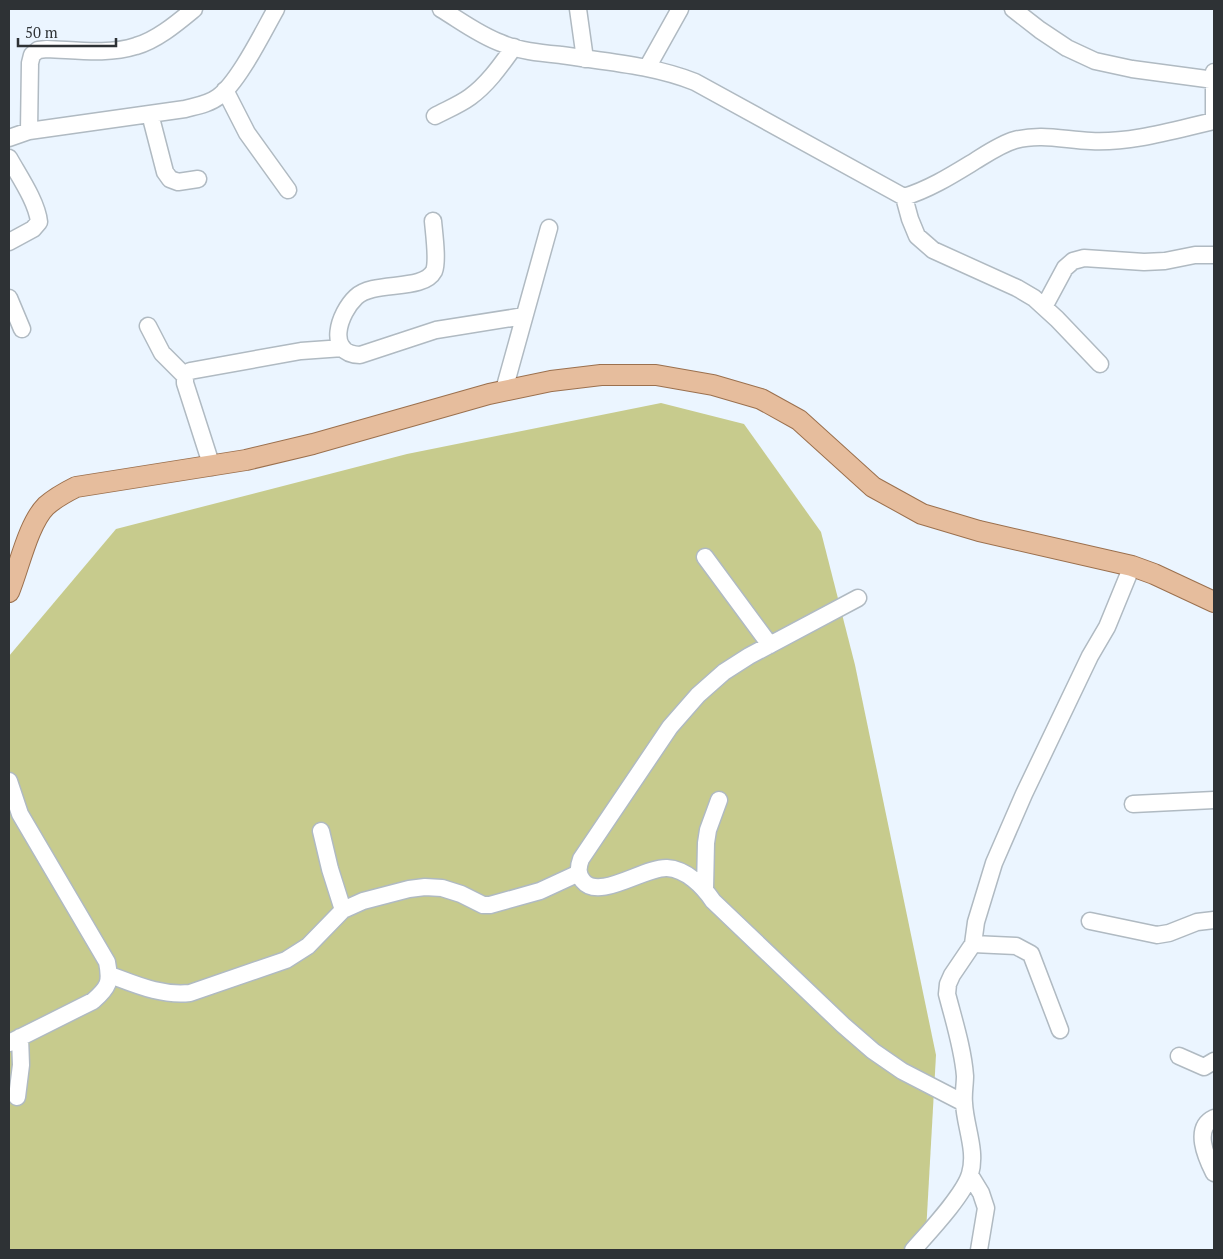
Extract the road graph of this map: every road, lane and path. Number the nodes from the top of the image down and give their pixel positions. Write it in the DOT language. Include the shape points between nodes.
graph roads {
  1 [pos="194,9"];
  2 [pos="276,9"];
  3 [pos="441,9"];
  4 [pos="578,9"];
  5 [pos="680,9"];
  6 [pos="1013,9"];
  7 [pos="514,47"];
  8 [pos="585,59"];
  9 [pos="648,68"];
  10 [pos="1214,72"];
  11 [pos="1214,80"];
  12 [pos="225,90"];
  13 [pos="150,114"];
  14 [pos="435,116"];
  15 [pos="1214,121"];
  16 [pos="29,131"];
  17 [pos="9,138"];
  18 [pos="9,158"];
  19 [pos="198,180"];
  20 [pos="288,190"];
  21 [pos="904,197"];
  22 [pos="433,221"];
  23 [pos="549,228"];
  24 [pos="9,242"];
  25 [pos="1214,255"];
  26 [pos="9,298"];
  27 [pos="1044,307"];
  28 [pos="524,316"];
  29 [pos="148,326"];
  30 [pos="22,329"];
  31 [pos="343,348"];
  32 [pos="1100,364"];
  33 [pos="185,376"];
  34 [pos="504,390"];
  35 [pos="212,466"];
  36 [pos="705,557"];
  37 [pos="1132,566"];
  38 [pos="9,592"];
  39 [pos="858,598"];
  40 [pos="1214,602"];
  41 [pos="770,645"];
  42 [pos="9,781"];
  43 [pos="719,800"];
  44 [pos="1214,800"];
  45 [pos="1133,804"];
  46 [pos="321,831"];
  47 [pos="578,873"];
  48 [pos="705,889"];
  49 [pos="342,910"];
  50 [pos="1214,920"];
  51 [pos="1090,922"];
  52 [pos="973,944"];
  53 [pos="110,975"];
  54 [pos="1060,1030"];
  55 [pos="14,1040"];
  56 [pos="1179,1056"];
  57 [pos="1214,1060"];
  58 [pos="17,1096"];
  59 [pos="964,1103"];
  60 [pos="1214,1118"];
  61 [pos="1214,1173"];
  62 [pos="970,1175"];
  63 [pos="913,1250"];
  64 [pos="979,1250"];
  1 -- 16 [label="street" via="138,46 111,50 38,50 30,63"];
  2 -- 12 [label="street"];
  3 -- 7 [label="street" via="482,34"];
  4 -- 8 [label="street"];
  5 -- 9 [label="street"];
  6 -- 11 [label="street" via="1060,44 1095,61"];
  7 -- 8 [label="street"];
  7 -- 14 [label="street" via="481,88"];
  8 -- 9 [label="street"];
  9 -- 21 [label="street" via="695,82"];
  10 -- 11 [label="street"];
  11 -- 15 [label="street"];
  12 -- 13 [label="street" via="218,98 204,104"];
  12 -- 20 [label="street" via="248,133"];
  13 -- 16 [label="street"];
  13 -- 19 [label="street" via="170,180"];
  15 -- 21 [label="street" via="1118,140 1031,136 1014,140 923,191"];
  16 -- 17 [label="street"];
  18 -- 24 [label="street" via="32,200 38,222 33,229"];
  21 -- 27 [label="street" via="918,236 933,250 1017,288"];
  22 -- 31 [label="street" via="434,270 416,283 367,290 356,297 343,314 339,327 338,338"];
  23 -- 28 [label="street"];
  25 -- 27 [label="street" via="1144,262 1073,260 1065,268"];
  26 -- 30 [label="street"];
  27 -- 32 [label="street"];
  28 -- 31 [label="street" via="436,330 360,355 350,355"];
  28 -- 34 [label="street"];
  29 -- 33 [label="street" via="162,353"];
  31 -- 33 [label="street" via="287,353 190,371"];
  33 -- 35 [label="street"];
  34 -- 35 [label="main road" via="313,444"];
  34 -- 37 [label="main road" via="551,380 601,375 656,375 713,385 761,399 798,420 873,487 922,514 979,531"];
  35 -- 38 [label="main road" via="76,487 63,494 46,506 36,522"];
  36 -- 41 [label="street"];
  37 -- 40 [label="main road"];
  37 -- 52 [label="street" via="994,862 976,922"];
  39 -- 41 [label="street"];
  41 -- 47 [label="street" via="724,672 676,720 581,859"];
  42 -- 53 [label="street" via="20,814 107,962"];
  43 -- 48 [label="street" via="708,830"];
  44 -- 45 [label="street"];
  46 -- 49 [label="street"];
  47 -- 48 [label="street" via="587,885 599,888 666,868 682,871"];
  47 -- 49 [label="street" via="540,891 490,905 442,888 425,887 362,901"];
  48 -- 59 [label="street" via="719,907 873,1050 902,1071"];
  49 -- 53 [label="street" via="308,946 286,960 190,993 162,993"];
  50 -- 51 [label="street" via="1157,935"];
  52 -- 54 [label="street" via="1016,946 1031,954"];
  52 -- 59 [label="street" via="952,975 947,994 962,1053"];
  53 -- 55 [label="street" via="106,988 93,1001"];
  55 -- 58 [label="street" via="21,1064"];
  56 -- 57 [label="street" via="1204,1067"];
  59 -- 62 [label="street" via="971,1142"];
  60 -- 61 [label="street" via="1204,1129 1202,1137"];
  62 -- 63 [label="street"];
  62 -- 64 [label="street" via="982,1193 986,1208"];
}
